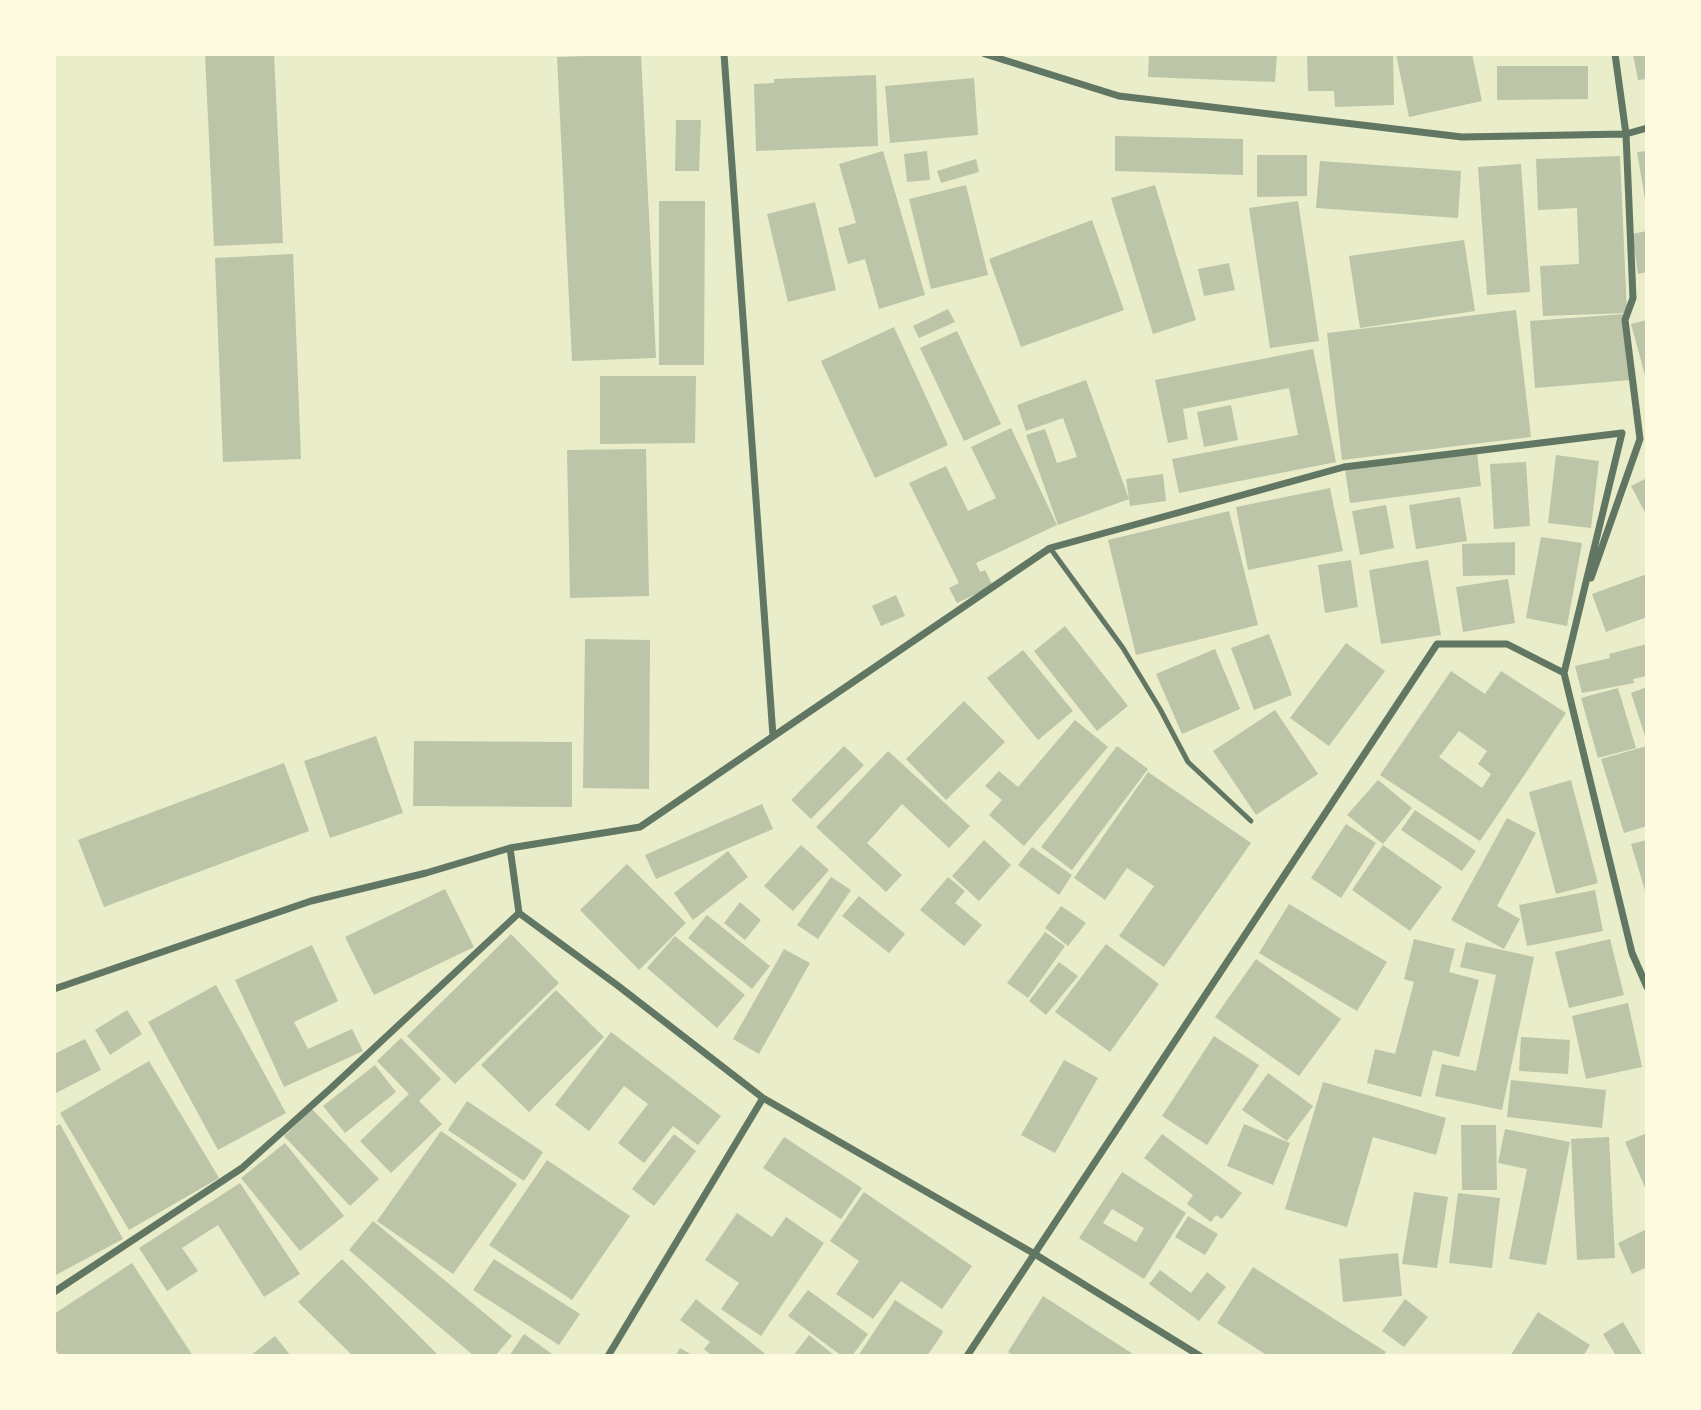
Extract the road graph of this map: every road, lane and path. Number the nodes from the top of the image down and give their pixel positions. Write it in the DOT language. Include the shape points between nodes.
graph roads {
  1 [pos="724,54"];
  2 [pos="985,54"];
  3 [pos="1615,54"];
  4 [pos="1647,128"];
  5 [pos="1626,134"];
  6 [pos="1050,548"];
  7 [pos="1564,673"];
  8 [pos="773,736"];
  9 [pos="1251,821"];
  10 [pos="510,848"];
  11 [pos="519,913"];
  12 [pos="1647,987"];
  13 [pos="54,989"];
  14 [pos="763,1098"];
  15 [pos="1034,1253"];
  16 [pos="54,1292"];
  17 [pos="608,1356"];
  18 [pos="967,1356"];
  19 [pos="1200,1356"];
  1 -- 8 [label="street"];
  2 -- 5 [label="street" via="1119,96 1462,137"];
  3 -- 5 [label="street"];
  4 -- 5 [label="street"];
  5 -- 7 [label="street" via="1633,298 1625,320 1640,439 1591,578"];
  6 -- 7 [label="street" via="1344,467 1622,433"];
  6 -- 8 [label="street"];
  6 -- 9 [label="lane" via="1123,649 1188,762"];
  7 -- 12 [label="street" via="1632,953"];
  7 -- 15 [label="street" via="1507,644 1437,644"];
  8 -- 10 [label="street" via="640,827"];
  10 -- 11 [label="street"];
  10 -- 13 [label="street" via="311,901"];
  11 -- 14 [label="street"];
  11 -- 16 [label="street" via="242,1168"];
  14 -- 15 [label="street"];
  14 -- 17 [label="street"];
  15 -- 18 [label="street"];
  15 -- 19 [label="street"];
}
